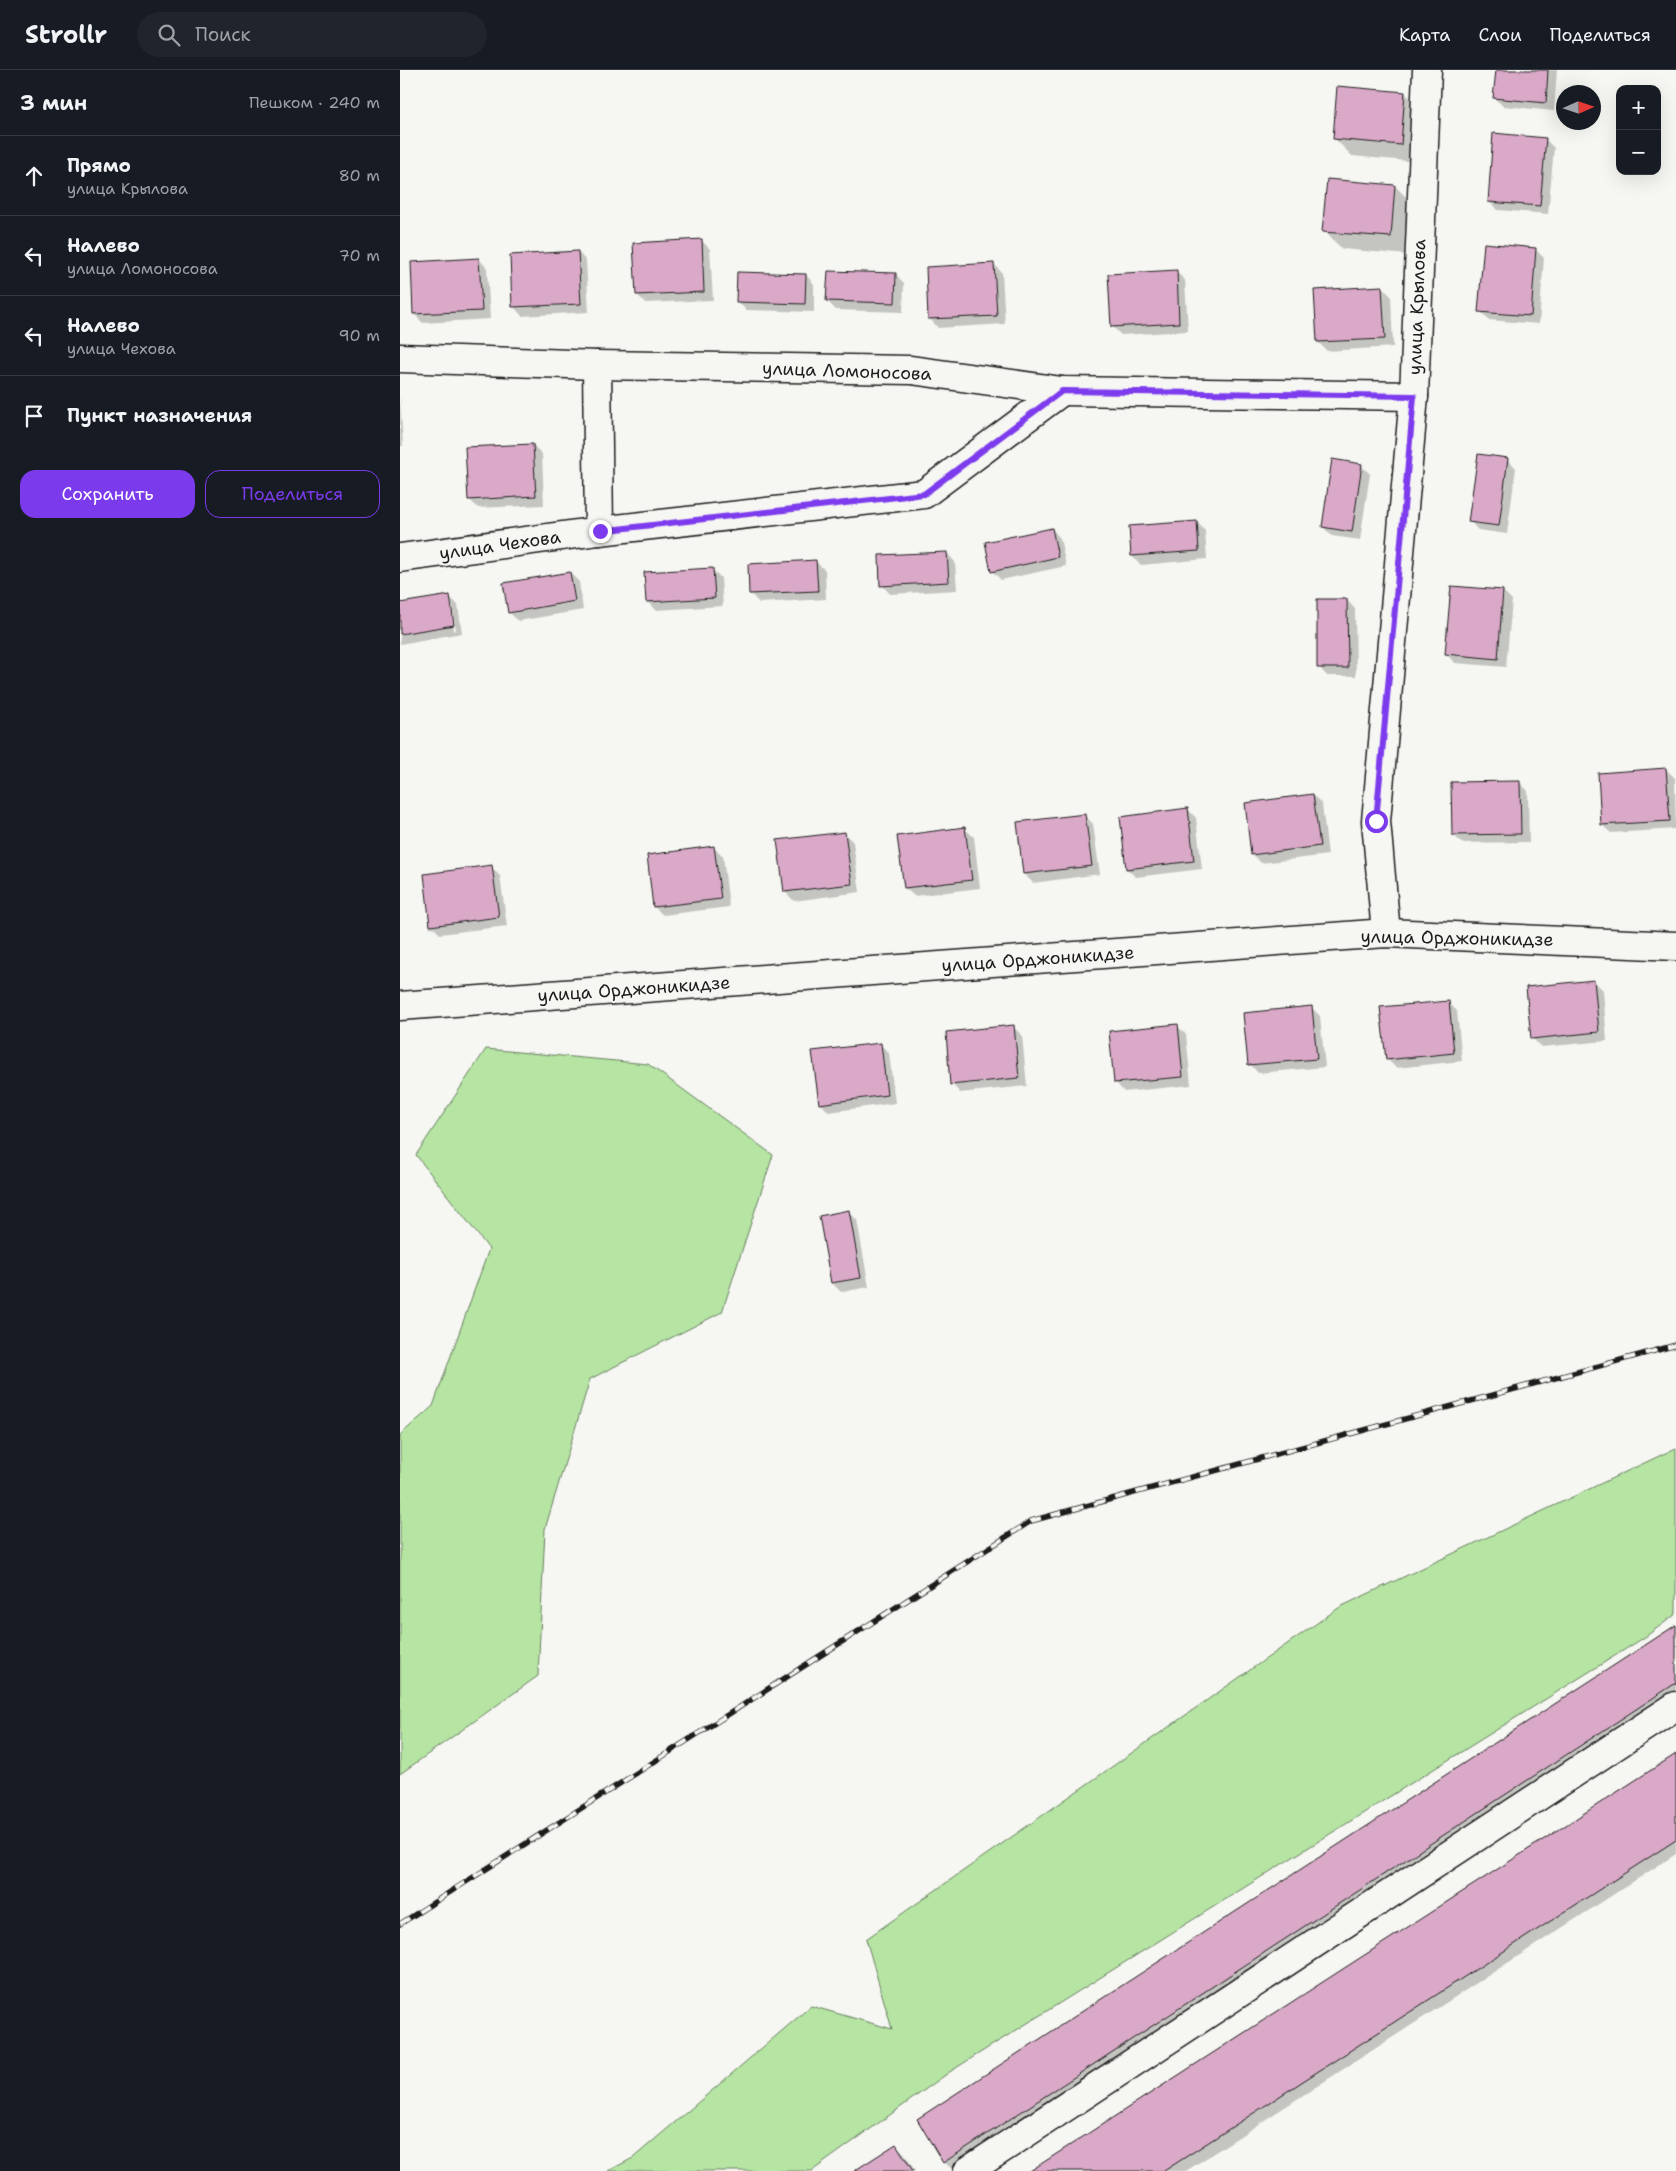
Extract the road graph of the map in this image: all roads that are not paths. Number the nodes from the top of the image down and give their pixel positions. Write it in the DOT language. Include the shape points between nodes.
graph roads {
  1 [pos="1428,70"];
  2 [pos="400,358"];
  3 [pos="597,365"];
  4 [pos="1062,391"];
  5 [pos="1414,396"];
  6 [pos="600,531"];
  7 [pos="400,558"];
  8 [pos="1386,933"];
  9 [pos="1676,946"];
  10 [pos="400,1006"];
  11 [pos="1676,1706"];
  12 [pos="968,2171"];
  1 -- 5 [label="street, улица Крылова"];
  2 -- 3 [label="street, улица Ломоносова"];
  3 -- 4 [label="street, улица Ломоносова" via="911,370"];
  3 -- 6 [label="street"];
  4 -- 5 [label="street, улица Ломоносова"];
  4 -- 6 [label="street, улица Чехова" via="924,494"];
  5 -- 8 [label="street, улица Крылова" via="1376,821"];
  6 -- 7 [label="street, улица Чехова"];
  8 -- 9 [label="street, улица Орджоникидзе"];
  8 -- 10 [label="street, улица Орджоникидзе"];
  11 -- 12 [label="street"];
}
